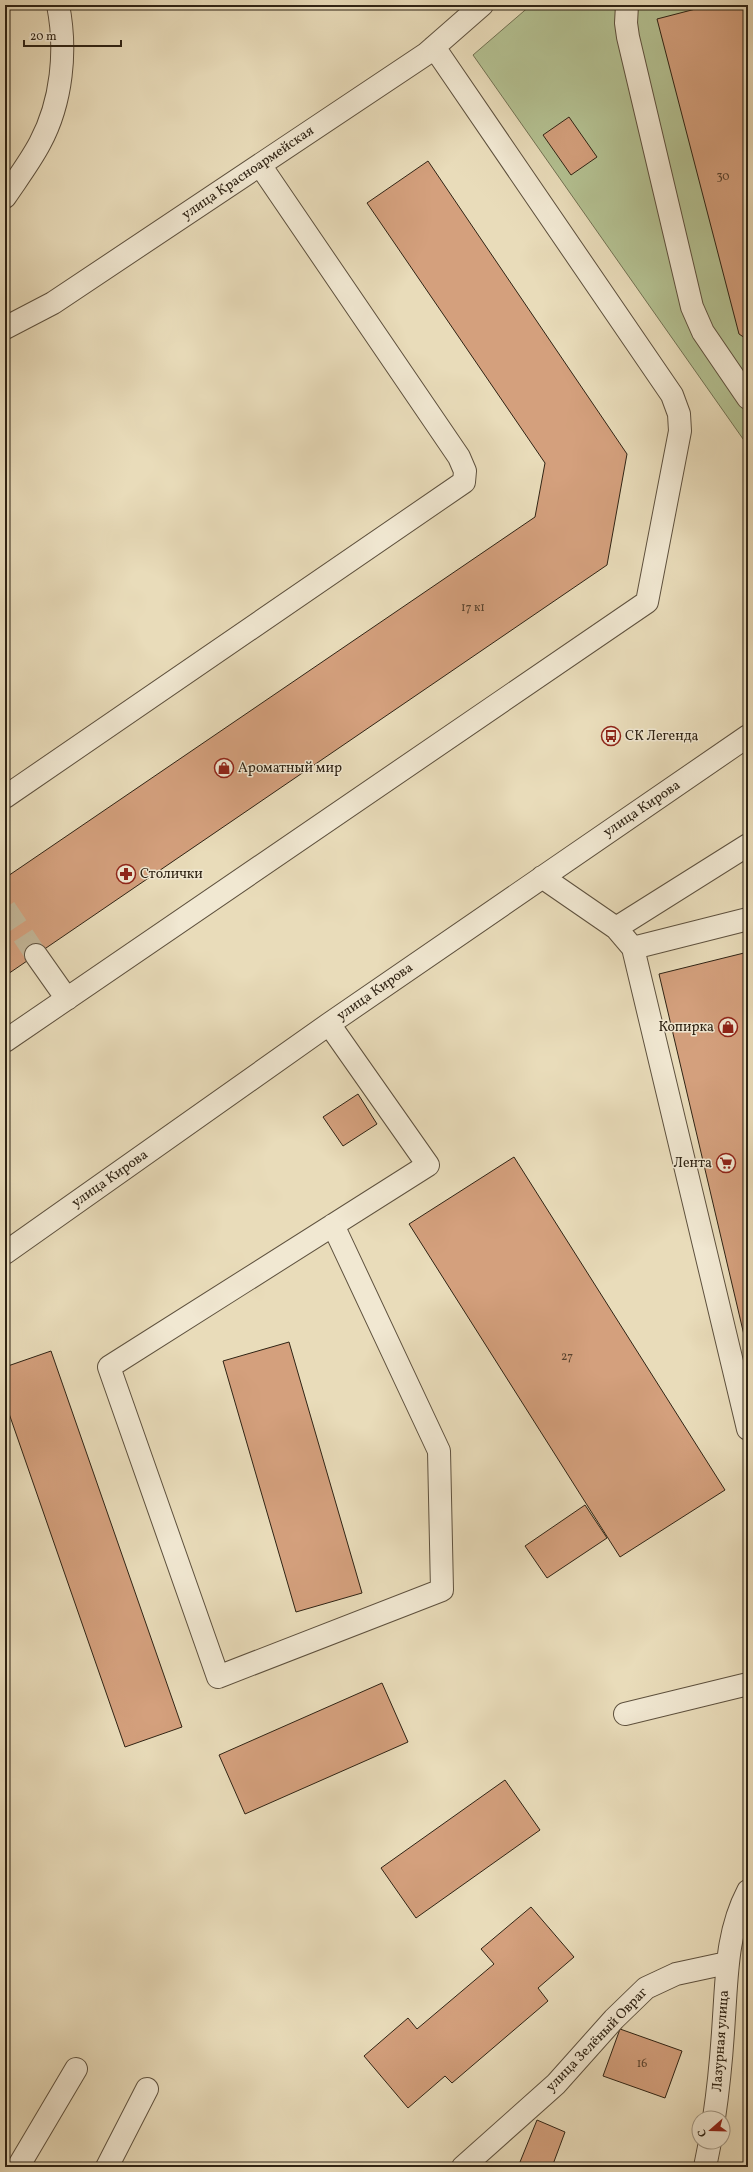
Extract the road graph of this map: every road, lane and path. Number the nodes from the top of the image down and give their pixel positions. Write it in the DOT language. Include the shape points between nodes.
graph roads {
  1 [pos="58,5"];
  2 [pos="482,5"];
  3 [pos="627,5"];
  4 [pos="434,47"];
  5 [pos="260,165"];
  6 [pos="5,197"];
  7 [pos="5,328"];
  8 [pos="748,398"];
  9 [pos="748,736"];
  10 [pos="5,797"];
  11 [pos="747,848"];
  12 [pos="542,877"];
  13 [pos="748,919"];
  14 [pos="616,928"];
  15 [pos="633,948"];
  16 [pos="36,954"];
  17 [pos="67,999"];
  18 [pos="329,1024"];
  19 [pos="5,1041"];
  20 [pos="333,1225"];
  21 [pos="5,1253"];
  22 [pos="748,1429"];
  23 [pos="748,1684"];
  24 [pos="625,1714"];
  25 [pos="748,1892"];
  26 [pos="727,1963"];
  27 [pos="76,2069"];
  28 [pos="147,2089"];
  29 [pos="715,2110"];
  30 [pos="708,2150"];
  31 [pos="18,2167"];
  32 [pos="107,2167"];
  33 [pos="463,2167"];
  34 [pos="705,2167"];
  1 -- 6 [label="street" via="62,43 58,94 40,143"];
  2 -- 4 [label="street, улица Красноармейская"];
  3 -- 8 [label="street" via="628,37 692,306 704,332"];
  4 -- 5 [label="street, улица Красноармейская"];
  4 -- 17 [label="street" via="672,395 679,414 680,431 647,602"];
  5 -- 7 [label="street, улица Красноармейская" via="53,303"];
  5 -- 10 [label="street" via="458,457 465,471 464,482"];
  9 -- 12 [label="street, улица Кирова"];
  11 -- 14 [label="street"];
  12 -- 14 [label="street"];
  12 -- 18 [label="street, улица Кирова"];
  13 -- 15 [label="street"];
  14 -- 15 [label="street"];
  15 -- 22 [label="street"];
  16 -- 17 [label="street"];
  17 -- 19 [label="street"];
  18 -- 20 [label="street" via="428,1165"];
  18 -- 21 [label="street, улица Кирова"];
  20 -- 20 [label="street" via="109,1367 218,1677 442,1590 439,1451"];
  23 -- 24 [label="street"];
  25 -- 26 [label="street" via="736,1921"];
  26 -- 29 [label="street, Лазурная улица"];
  26 -- 33 [label="street, улица Зелёный Овраг" via="676,1974 646,1988 614,2018 556,2084"];
  27 -- 31 [label="street"];
  28 -- 32 [label="street"];
  30 -- 34 [label="street"];
}
